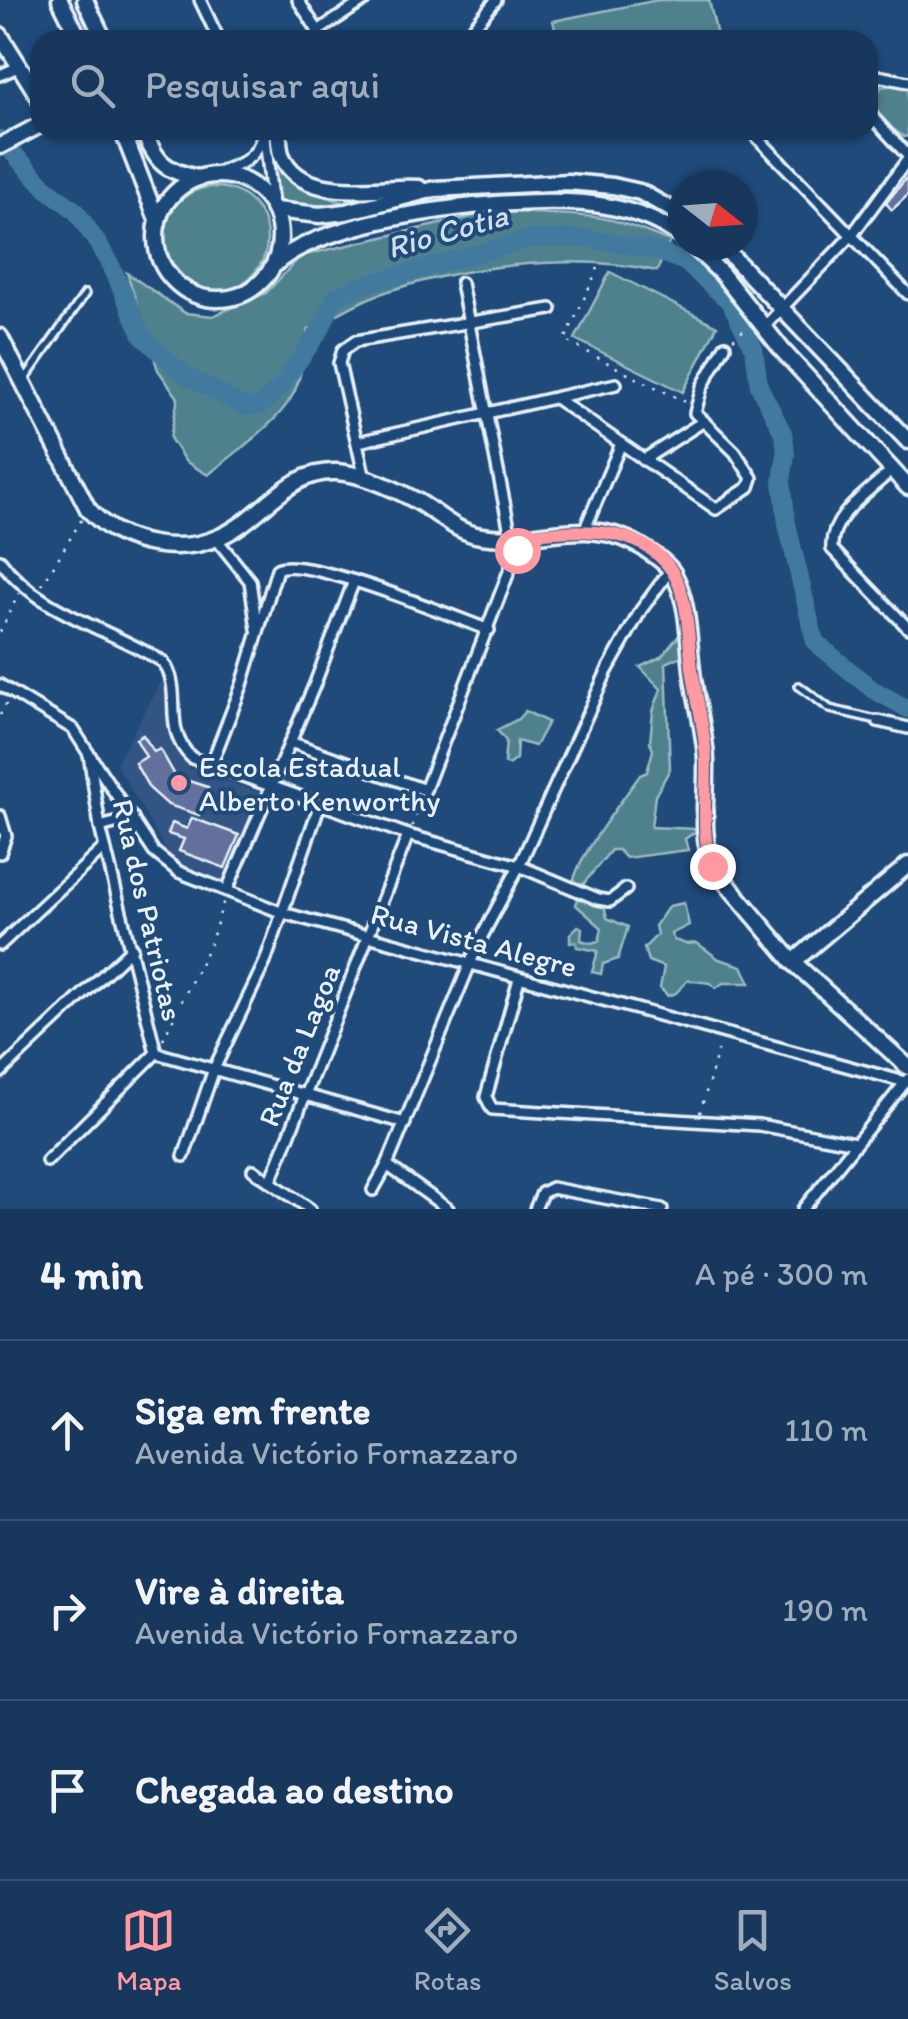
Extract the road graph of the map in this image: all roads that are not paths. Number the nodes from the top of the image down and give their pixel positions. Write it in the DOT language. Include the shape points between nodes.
graph roads {
  1 [pos="60,0"];
  2 [pos="85,0"];
  3 [pos="200,0"];
  4 [pos="298,0"];
  5 [pos="365,0"];
  6 [pos="496,0"];
  7 [pos="75,30"];
  8 [pos="99,30"];
  9 [pos="214,30"];
  10 [pos="313,30"];
  11 [pos="324,30"];
  12 [pos="472,30"];
  13 [pos="0,34"];
  14 [pos="18,67"];
  15 [pos="0,75"];
  16 [pos="878,76"];
  17 [pos="908,82"];
  18 [pos="30,84"];
  19 [pos="878,124"];
  20 [pos="30,130"];
  21 [pos="126,140"];
  22 [pos="149,140"];
  23 [pos="261,140"];
  24 [pos="265,140"];
  25 [pos="280,140"];
  26 [pos="760,140"];
  27 [pos="0,146"];
  28 [pos="908,158"];
  29 [pos="204,176"];
  30 [pos="435,189"];
  31 [pos="274,208"];
  32 [pos="668,208"];
  33 [pos="158,222"];
  34 [pos="668,230"];
  35 [pos="852,236"];
  36 [pos="708,260"];
  37 [pos="735,260"];
  38 [pos="273,266"];
  39 [pos="461,283"];
  40 [pos="85,294"];
  41 [pos="908,294"];
  42 [pos="551,309"];
  43 [pos="783,310"];
  44 [pos="468,322"];
  45 [pos="756,328"];
  46 [pos="0,337"];
  47 [pos="725,346"];
  48 [pos="23,382"];
  49 [pos="616,384"];
  50 [pos="558,400"];
  51 [pos="486,412"];
  52 [pos="704,421"];
  53 [pos="908,441"];
  54 [pos="358,442"];
  55 [pos="620,446"];
  56 [pos="642,460"];
  57 [pos="892,470"];
  58 [pos="366,479"];
  59 [pos="908,487"];
  60 [pos="584,531"];
  61 [pos="517,536"];
  62 [pos="218,540"];
  63 [pos="0,560"];
  64 [pos="671,569"];
  65 [pos="354,581"];
  66 [pos="908,628"];
  67 [pos="489,630"];
  68 [pos="258,632"];
  69 [pos="0,686"];
  70 [pos="799,686"];
  71 [pos="878,721"];
  72 [pos="908,728"];
  73 [pos="290,742"];
  74 [pos="89,754"];
  75 [pos="211,765"];
  76 [pos="270,786"];
  77 [pos="320,804"];
  78 [pos="0,816"];
  79 [pos="133,818"];
  80 [pos="100,827"];
  81 [pos="408,836"];
  82 [pos="105,846"];
  83 [pos="0,853"];
  84 [pos="908,865"];
  85 [pos="519,866"];
  86 [pos="626,889"];
  87 [pos="227,890"];
  88 [pos="283,913"];
  89 [pos="368,938"];
  90 [pos="0,945"];
  91 [pos="132,948"];
  92 [pos="793,962"];
  93 [pos="471,965"];
  94 [pos="519,978"];
  95 [pos="156,1054"];
  96 [pos="908,1067"];
  97 [pos="214,1069"];
  98 [pos="0,1073"];
  99 [pos="906,1081"];
  100 [pos="303,1094"];
  101 [pos="405,1123"];
  102 [pos="856,1143"];
  103 [pos="184,1156"];
  104 [pos="47,1161"];
  105 [pos="387,1165"];
  106 [pos="254,1170"];
  107 [pos="271,1181"];
  108 [pos="373,1190"];
  109 [pos="643,1207"];
  110 [pos="310,1209"];
  111 [pos="448,1209"];
  112 [pos="535,1209"];
  113 [pos="662,1209"];
  114 [pos="803,1209"];
  1 -- 7 [label="main road"];
  2 -- 8 [label="main road"];
  3 -- 9 [label="street"];
  4 -- 10 [label="street"];
  5 -- 11 [label="street"];
  6 -- 12 [label="street"];
  13 -- 14 [label="main road"];
  14 -- 15 [label="street"];
  14 -- 18 [label="main road"];
  16 -- 17 [label="street"];
  19 -- 28 [label="street"];
  20 -- 27 [label="main road"];
  21 -- 33 [label="main road"];
  22 -- 29 [label="main road" via="174,173"];
  23 -- 29 [label="street" via="248,162"];
  24 -- 31 [label="street"];
  25 -- 30 [label="main road" via="282,154 306,180 324,186"];
  26 -- 35 [label="street"];
  28 -- 35 [label="street"];
  29 -- 31 [label="main road" via="242,179"];
  29 -- 33 [label="main road" via="172,195"];
  30 -- 31 [label="main road" via="346,212 305,215"];
  30 -- 32 [label="main road" via="568,182 640,192"];
  31 -- 38 [label="main road" via="280,247"];
  33 -- 38 [label="main road" via="163,266 196,295 240,296"];
  34 -- 38 [label="main road" via="606,206 497,204 344,231 302,244"];
  35 -- 41 [label="street"];
  35 -- 43 [label="street"];
  36 -- 45 [label="main road"];
  37 -- 43 [label="main road"];
  39 -- 44 [label="street"];
  40 -- 48 [label="lane"];
  42 -- 44 [label="street"];
  43 -- 45 [label="street"];
  43 -- 53 [label="main road"];
  44 -- 51 [label="street"];
  44 -- 54 [label="street" via="343,350 339,363"];
  45 -- 57 [label="main road"];
  46 -- 48 [label="main road"];
  47 -- 52 [label="street" via="697,404 695,413"];
  48 -- 62 [label="main road" via="100,523 144,542 184,547"];
  49 -- 50 [label="street"];
  50 -- 51 [label="street"];
  50 -- 55 [label="street"];
  51 -- 54 [label="street"];
  51 -- 61 [label="street"];
  52 -- 56 [label="street"];
  52 -- 56 [label="street" via="746,465 748,487 712,509"];
  54 -- 58 [label="street"];
  55 -- 56 [label="street"];
  55 -- 60 [label="street"];
  57 -- 59 [label="main road"];
  57 -- 66 [label="street" via="836,524 830,544"];
  58 -- 61 [label="main road" via="464,531"];
  58 -- 62 [label="main road" via="314,475"];
  60 -- 61 [label="main road"];
  60 -- 64 [label="main road" via="622,536"];
  61 -- 67 [label="street"];
  62 -- 68 [label="street" via="250,581"];
  63 -- 75 [label="street" via="36,596 162,662 172,683 177,740 192,758"];
  64 -- 85 [label="street" via="613,659"];
  64 -- 92 [label="main road" via="687,624 706,754 705,847 720,878"];
  65 -- 67 [label="street"];
  65 -- 68 [label="street" via="292,564 277,568"];
  65 -- 73 [label="street"];
  67 -- 73 [label="street" via="425,790"];
  68 -- 75 [label="street"];
  69 -- 74 [label="street" via="72,729"];
  70 -- 71 [label="lane" via="830,709"];
  71 -- 72 [label="street"];
  73 -- 76 [label="street"];
  74 -- 79 [label="street, Rua Vista Alegre"];
  74 -- 80 [label="street, Rua dos Patriotas"];
  75 -- 76 [label="street"];
  76 -- 77 [label="street"];
  76 -- 87 [label="street"];
  77 -- 81 [label="street"];
  77 -- 88 [label="street"];
  78 -- 83 [label="street" via="6,836"];
  79 -- 80 [label="street"];
  79 -- 87 [label="street, Rua Vista Alegre" via="169,867"];
  80 -- 82 [label="street, Rua dos Patriotas"];
  81 -- 85 [label="street"];
  81 -- 89 [label="street, Rua da Lagoa"];
  82 -- 90 [label="street"];
  82 -- 91 [label="street, Rua dos Patriotas"];
  84 -- 92 [label="main road"];
  85 -- 86 [label="street" via="604,901"];
  85 -- 93 [label="street"];
  87 -- 88 [label="street, Rua Vista Alegre"];
  88 -- 89 [label="street, Rua Vista Alegre"];
  88 -- 97 [label="street"];
  89 -- 93 [label="street, Rua Vista Alegre"];
  89 -- 100 [label="street, Rua da Lagoa"];
  91 -- 95 [label="street, Rua dos Patriotas"];
  91 -- 98 [label="street"];
  92 -- 96 [label="main road"];
  93 -- 94 [label="street, Rua Vista Alegre"];
  93 -- 101 [label="street"];
  94 -- 99 [label="street, Rua Vista Alegre"];
  94 -- 102 [label="street" via="486,1097 495,1110 804,1131"];
  95 -- 97 [label="street, Rua dos Patriotas"];
  95 -- 104 [label="street"];
  97 -- 100 [label="street, Rua dos Patriotas"];
  97 -- 103 [label="street"];
  99 -- 102 [label="street"];
  100 -- 101 [label="street, Rua dos Patriotas"];
  100 -- 107 [label="street, Rua da Lagoa"];
  101 -- 105 [label="street"];
  102 -- 114 [label="street"];
  105 -- 108 [label="street"];
  105 -- 111 [label="street"];
  106 -- 107 [label="street"];
  107 -- 110 [label="street"];
  109 -- 112 [label="street" via="556,1188 542,1193"];
  109 -- 113 [label="street"];
}
